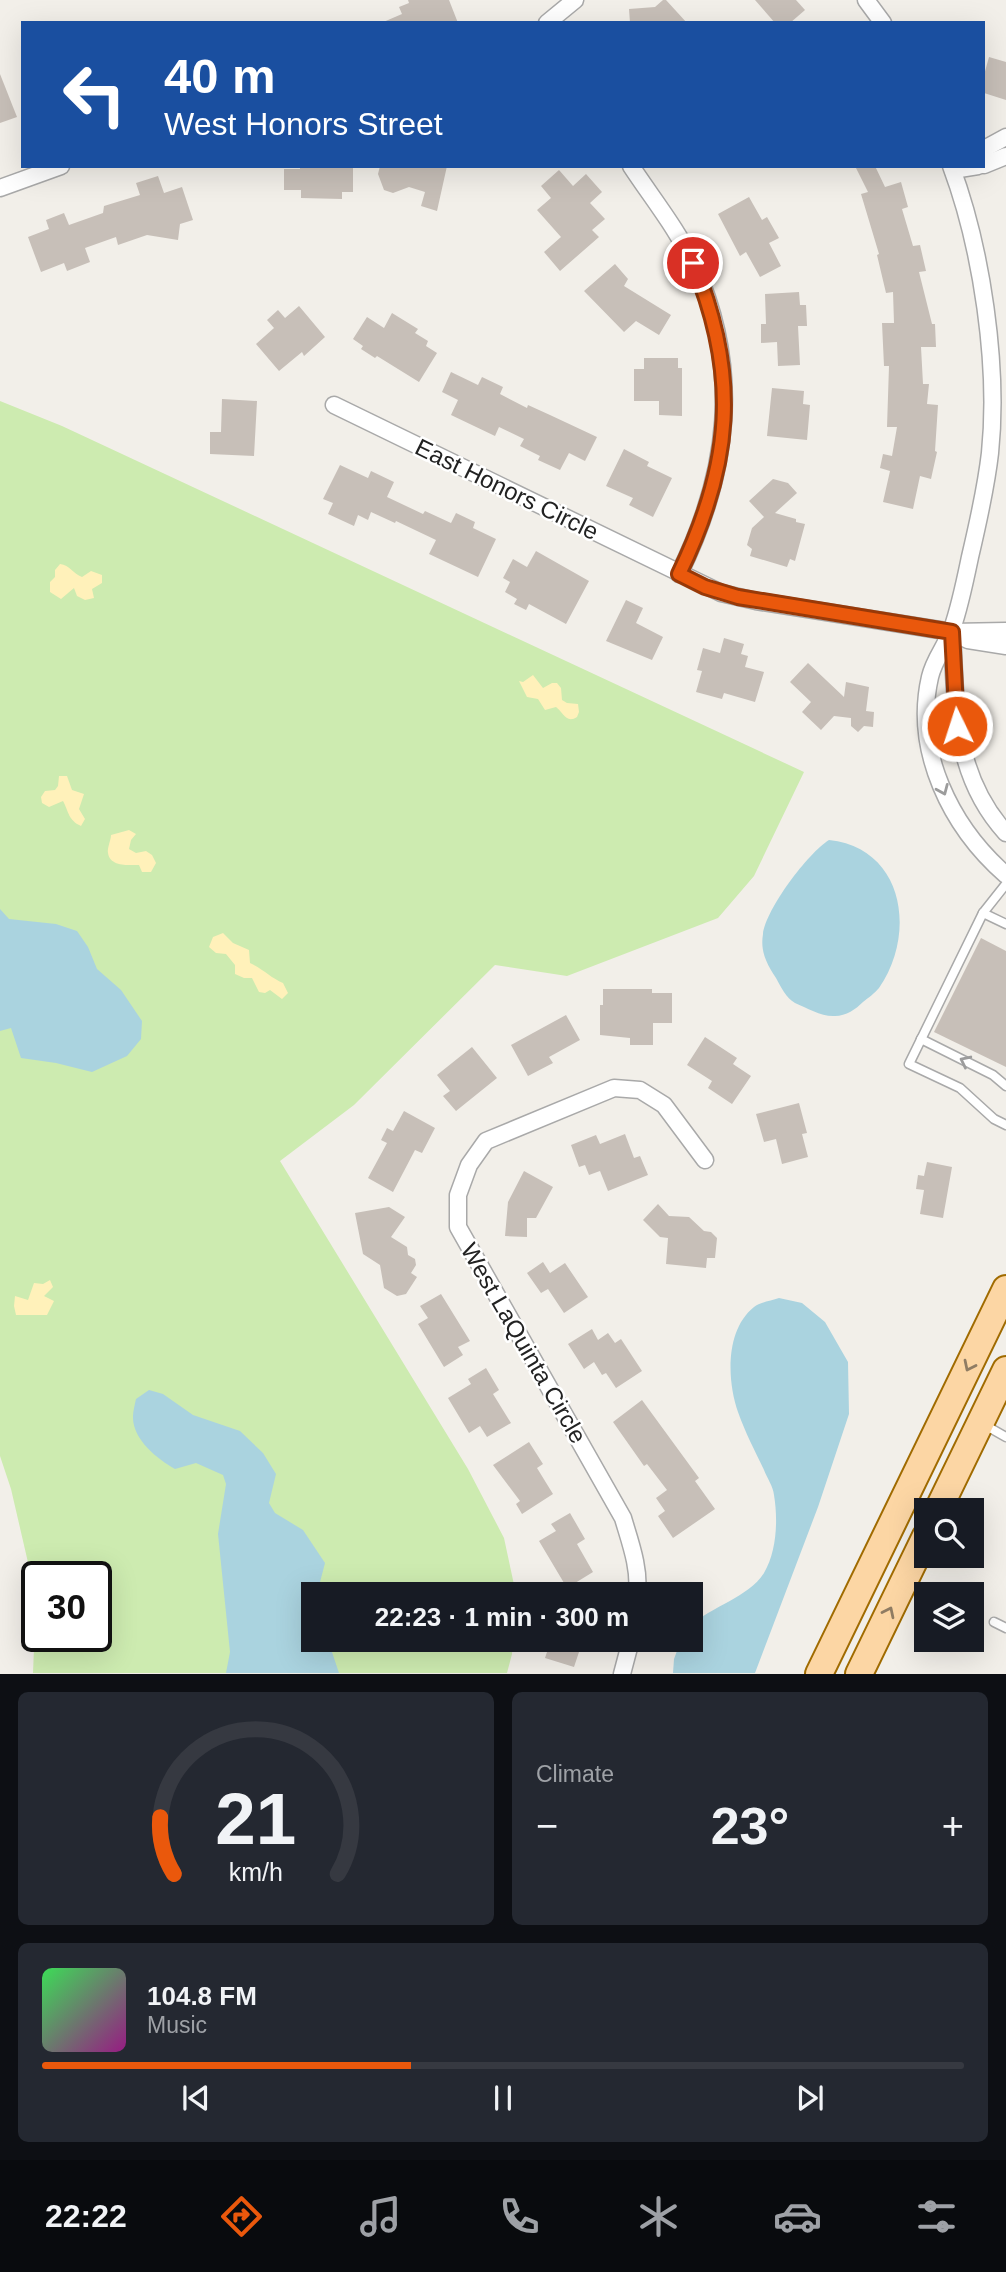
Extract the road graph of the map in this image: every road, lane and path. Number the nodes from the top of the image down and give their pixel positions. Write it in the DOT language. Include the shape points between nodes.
graph roads {
  1 [pos="575,0"];
  2 [pos="866,0"];
  3 [pos="549,21"];
  4 [pos="882,21"];
  5 [pos="1006,137"];
  6 [pos="985,148"];
  7 [pos="1006,156"];
  8 [pos="985,165"];
  9 [pos="55,168"];
  10 [pos="632,168"];
  11 [pos="954,168"];
  12 [pos="0,188"];
  13 [pos="334,405"];
  14 [pos="679,574"];
  15 [pos="1006,631"];
  16 [pos="952,632"];
  17 [pos="1006,646"];
  18 [pos="1006,833"];
  19 [pos="1006,875"];
  20 [pos="1006,884"];
  21 [pos="983,913"];
  22 [pos="1006,924"];
  23 [pos="921,1039"];
  24 [pos="1006,1086"];
  25 [pos="1006,1125"];
  26 [pos="705,1160"];
  27 [pos="1002,1297"];
  28 [pos="1006,1370"];
  29 [pos="981,1423"];
  30 [pos="1006,1437"];
  31 [pos="944,1498"];
  32 [pos="914,1561"];
  33 [pos="638,1582"];
  34 [pos="994,1622"];
  35 [pos="1006,1629"];
  36 [pos="628,1652"];
  37 [pos="622,1674"];
  38 [pos="818,1674"];
  39 [pos="859,1674"];
  1 -- 3 [label="street"];
  2 -- 4 [label="street"];
  5 -- 6 [label="street"];
  7 -- 8 [label="street"];
  9 -- 12 [label="street"];
  10 -- 14 [label="street" via="693,263 718,339 723,381 717,469 704,520"];
  11 -- 16 [label="street" via="988,319 991,392 984,493"];
  13 -- 14 [label="street, East Honors Circle"];
  14 -- 16 [label="street, East Honors Circle" via="738,597"];
  15 -- 16 [label="street"];
  16 -- 17 [label="street" via="968,640"];
  16 -- 18 [label="street" via="961,748 980,796"];
  16 -- 19 [label="street, one-way" via="930,674 927,735 942,788 957,818 990,862"];
  20 -- 21 [label="lane"];
  21 -- 22 [label="lane"];
  21 -- 23 [label="lane"];
  24 -- 23 [label="lane, one-way"];
  23 -- 25 [label="lane" via="909,1064 960,1088"];
  26 -- 33 [label="street, West LaQuinta Circle" via="664,1105 640,1090 614,1088 486,1141 468,1165 457,1195 458,1227 623,1518"];
  27 -- 38 [label="main road, one-way"];
  28 -- 29 [label="main road"];
  29 -- 30 [label="lane"];
  29 -- 31 [label="main road"];
  39 -- 32 [label="main road, one-way"];
  34 -- 35 [label="lane"];
  36 -- 37 [label="street"];
}
